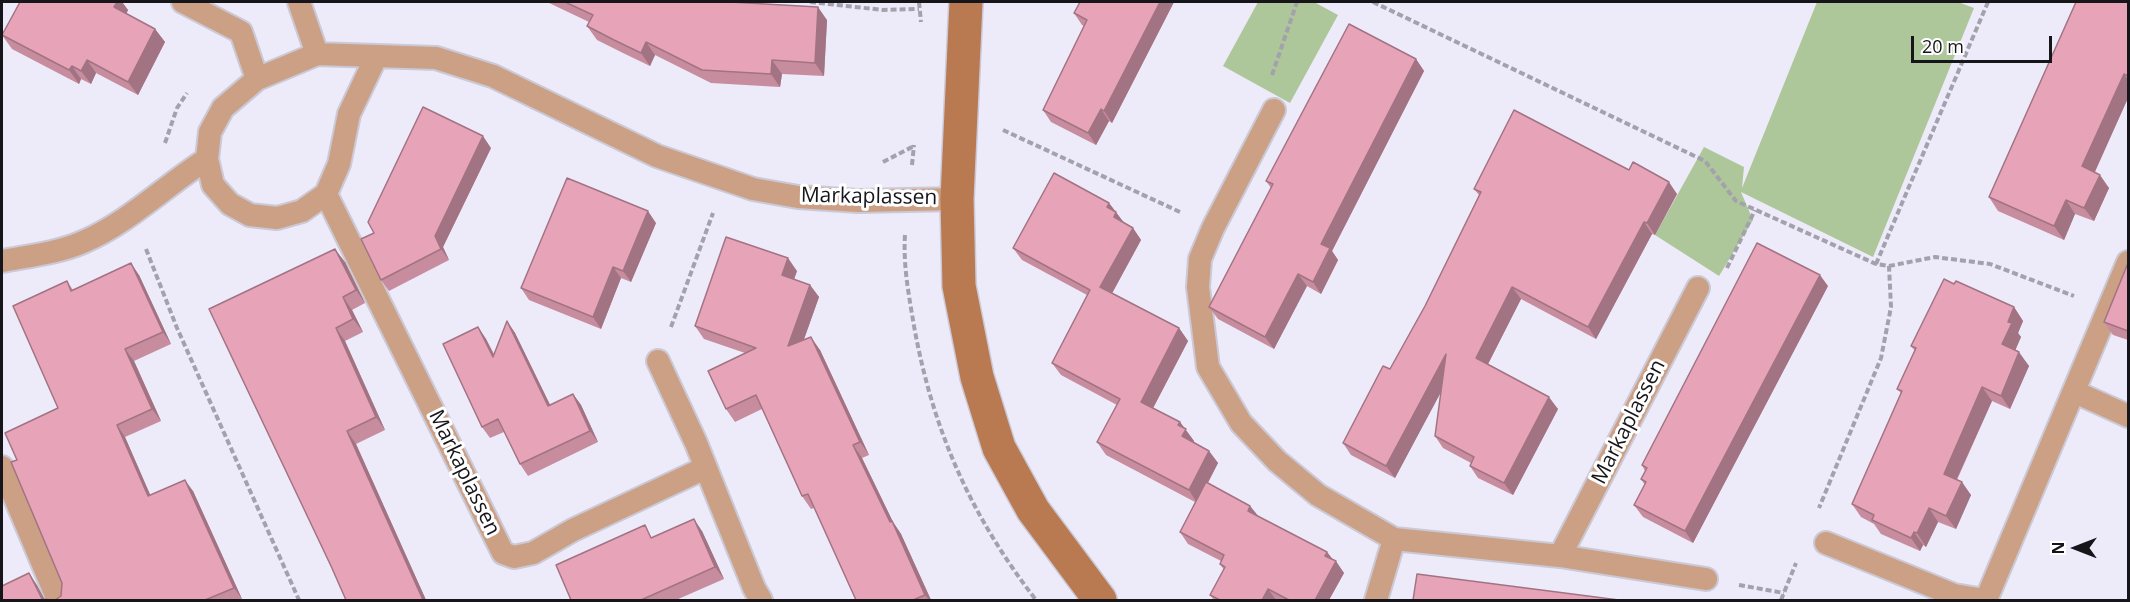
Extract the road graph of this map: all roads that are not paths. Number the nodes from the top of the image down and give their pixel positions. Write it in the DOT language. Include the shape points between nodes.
graph roads {
  1 [pos="183,2"];
  2 [pos="299,2"];
  3 [pos="966,2"];
  4 [pos="317,54"];
  5 [pos="376,57"];
  6 [pos="257,80"];
  7 [pos="1274,110"];
  8 [pos="207,159"];
  9 [pos="326,194"];
  10 [pos="957,199"];
  11 [pos="2,261"];
  12 [pos="2128,262"];
  13 [pos="1698,288"];
  14 [pos="658,361"];
  15 [pos="2075,392"];
  16 [pos="2128,416"];
  17 [pos="2,467"];
  18 [pos="705,468"];
  19 [pos="1394,539"];
  20 [pos="1826,543"];
  21 [pos="1560,556"];
  22 [pos="1706,579"];
  23 [pos="58,600"];
  24 [pos="761,600"];
  25 [pos="1100,600"];
  26 [pos="1376,600"];
  27 [pos="1985,600"];
  1 -- 6 [label="lane" via="241,32"];
  2 -- 4 [label="lane"];
  3 -- 10 [label="street, Markaplassen"];
  4 -- 5 [label="lane, Markaplassen"];
  4 -- 6 [label="lane, Markaplassen"];
  5 -- 9 [label="lane" via="349,114 339,164"];
  5 -- 10 [label="lane, Markaplassen" via="436,58 493,76 657,156 724,181 798,197 858,201"];
  6 -- 8 [label="lane, Markaplassen" via="223,108 210,132"];
  7 -- 19 [label="lane" via="1200,259 1198,287 1208,367 1241,423 1277,461 1318,495"];
  8 -- 9 [label="lane, Markaplassen" via="213,185 230,204 250,215 277,218 302,211"];
  8 -- 11 [label="lane" via="83,243"];
  9 -- 18 [label="lane, Markaplassen" via="503,553 514,557 533,553"];
  10 -- 25 [label="street, Markaplassen" via="959,286 977,377 999,448 1033,510"];
  12 -- 15 [label="lane"];
  13 -- 21 [label="lane, Markaplassen"];
  14 -- 18 [label="lane"];
  15 -- 16 [label="lane"];
  15 -- 27 [label="lane"];
  17 -- 23 [label="lane"];
  18 -- 24 [label="lane"];
  19 -- 21 [label="lane"];
  19 -- 26 [label="lane"];
  20 -- 27 [label="lane" via="1954,595"];
  21 -- 22 [label="lane"];
}
